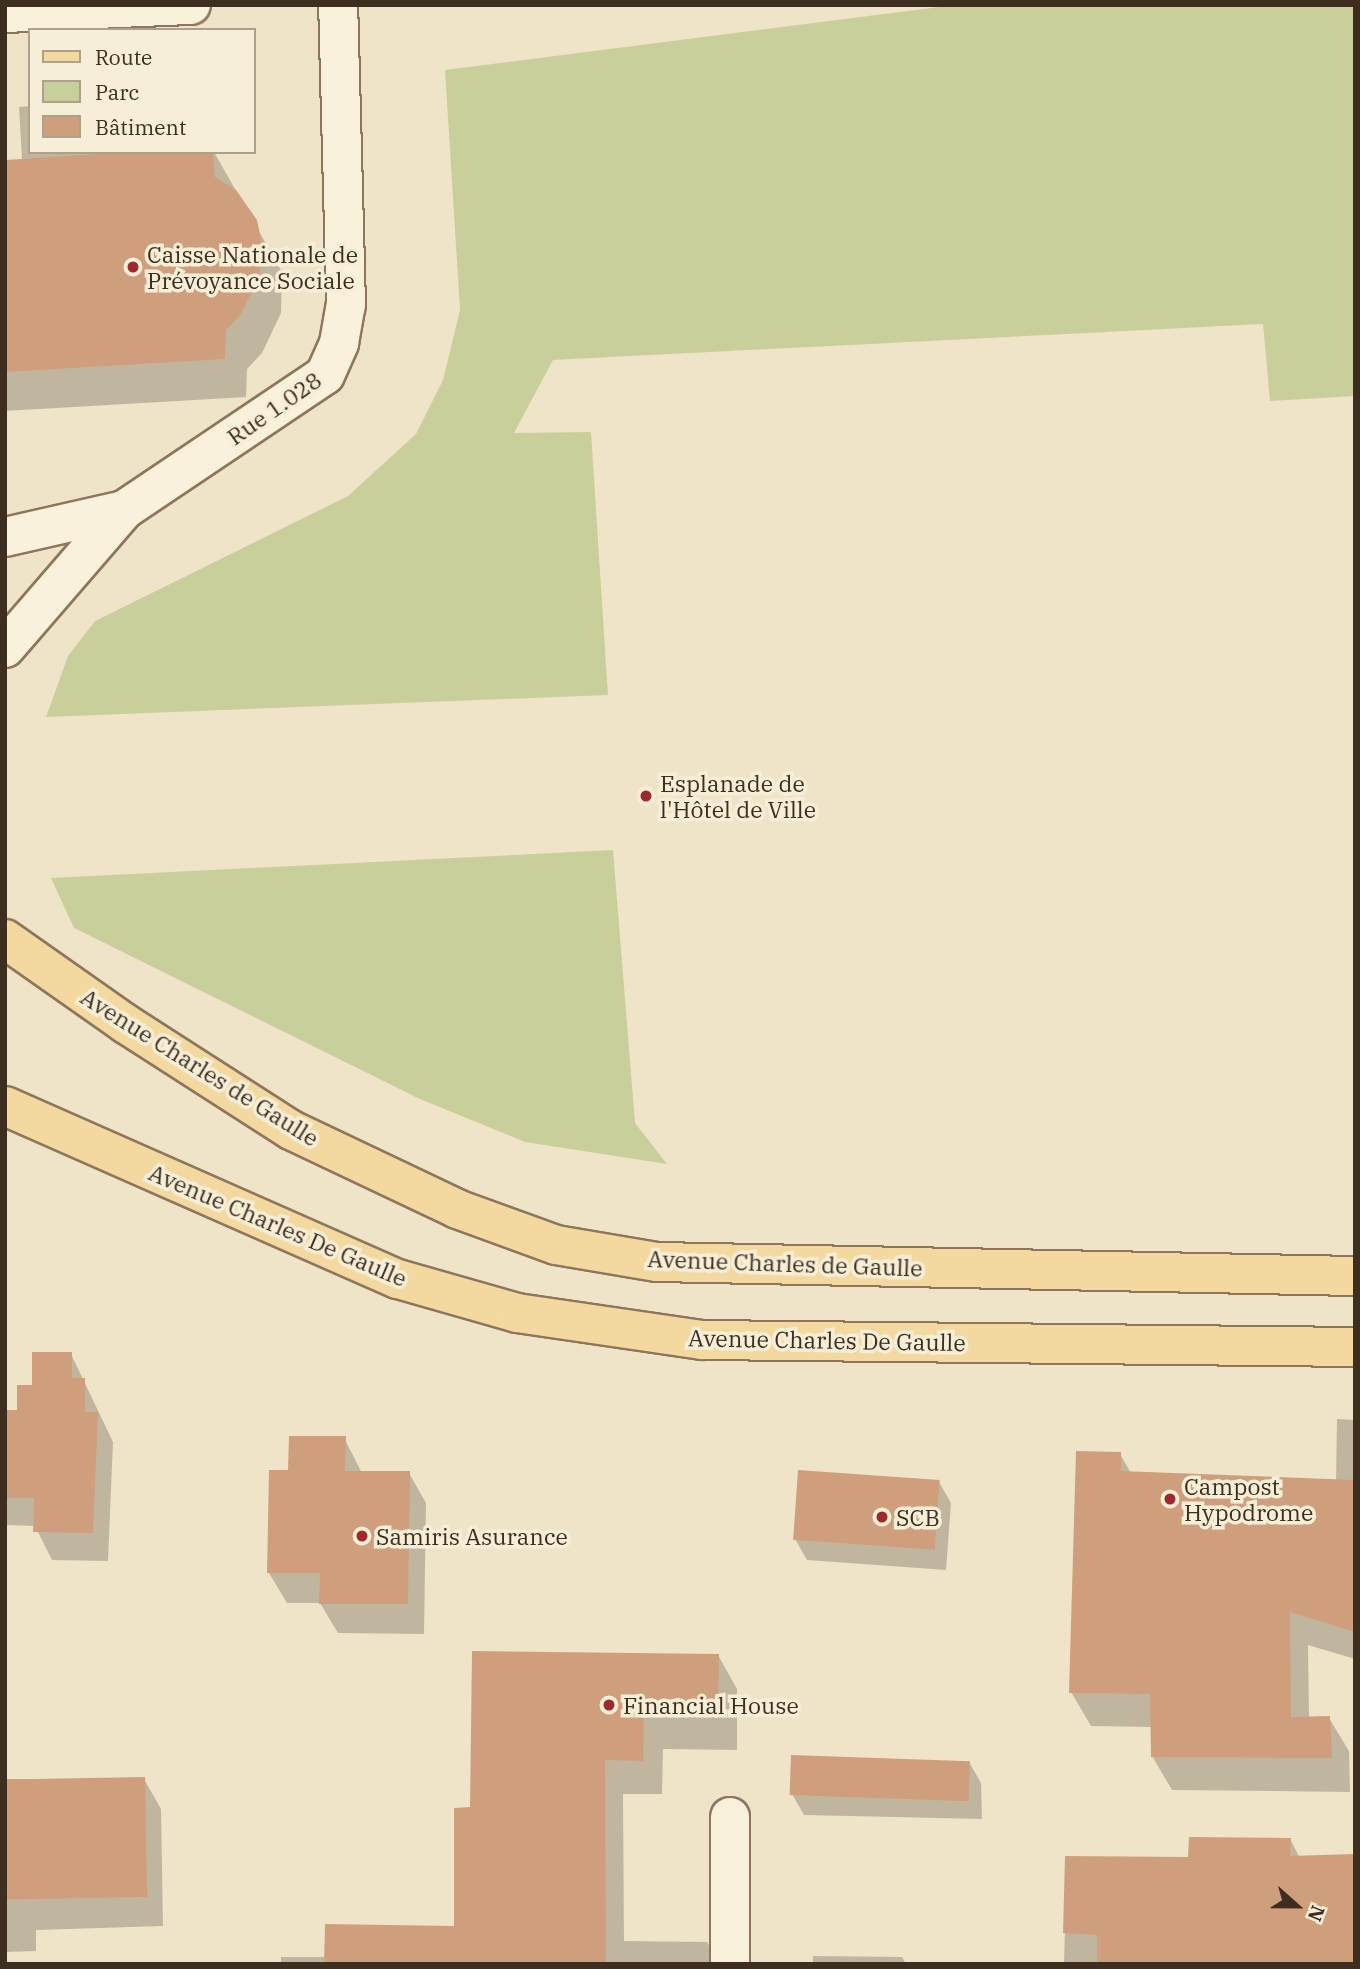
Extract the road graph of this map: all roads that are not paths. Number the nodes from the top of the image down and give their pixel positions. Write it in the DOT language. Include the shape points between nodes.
graph roads {
  1 [pos="191,5"];
  2 [pos="338,5"];
  3 [pos="5,13"];
  4 [pos="124,510"];
  5 [pos="5,537"];
  6 [pos="5,648"];
  7 [pos="5,939"];
  8 [pos="5,1106"];
  9 [pos="1355,1276"];
  10 [pos="1355,1347"];
  11 [pos="730,1817"];
  12 [pos="730,1964"];
  1 -- 3 [label="street"];
  2 -- 4 [label="street, Rue 1.028" via="346,305 339,343 325,375"];
  4 -- 5 [label="street, Rue 1.028"];
  4 -- 6 [label="street, Rue 1.028"];
  7 -- 9 [label="main road, Avenue Charles de Gaulle" via="291,1130 457,1209 556,1245 657,1262"];
  8 -- 10 [label="main road, Avenue Charles De Gaulle" via="398,1279 517,1313 702,1340"];
  11 -- 12 [label="street"];
}
